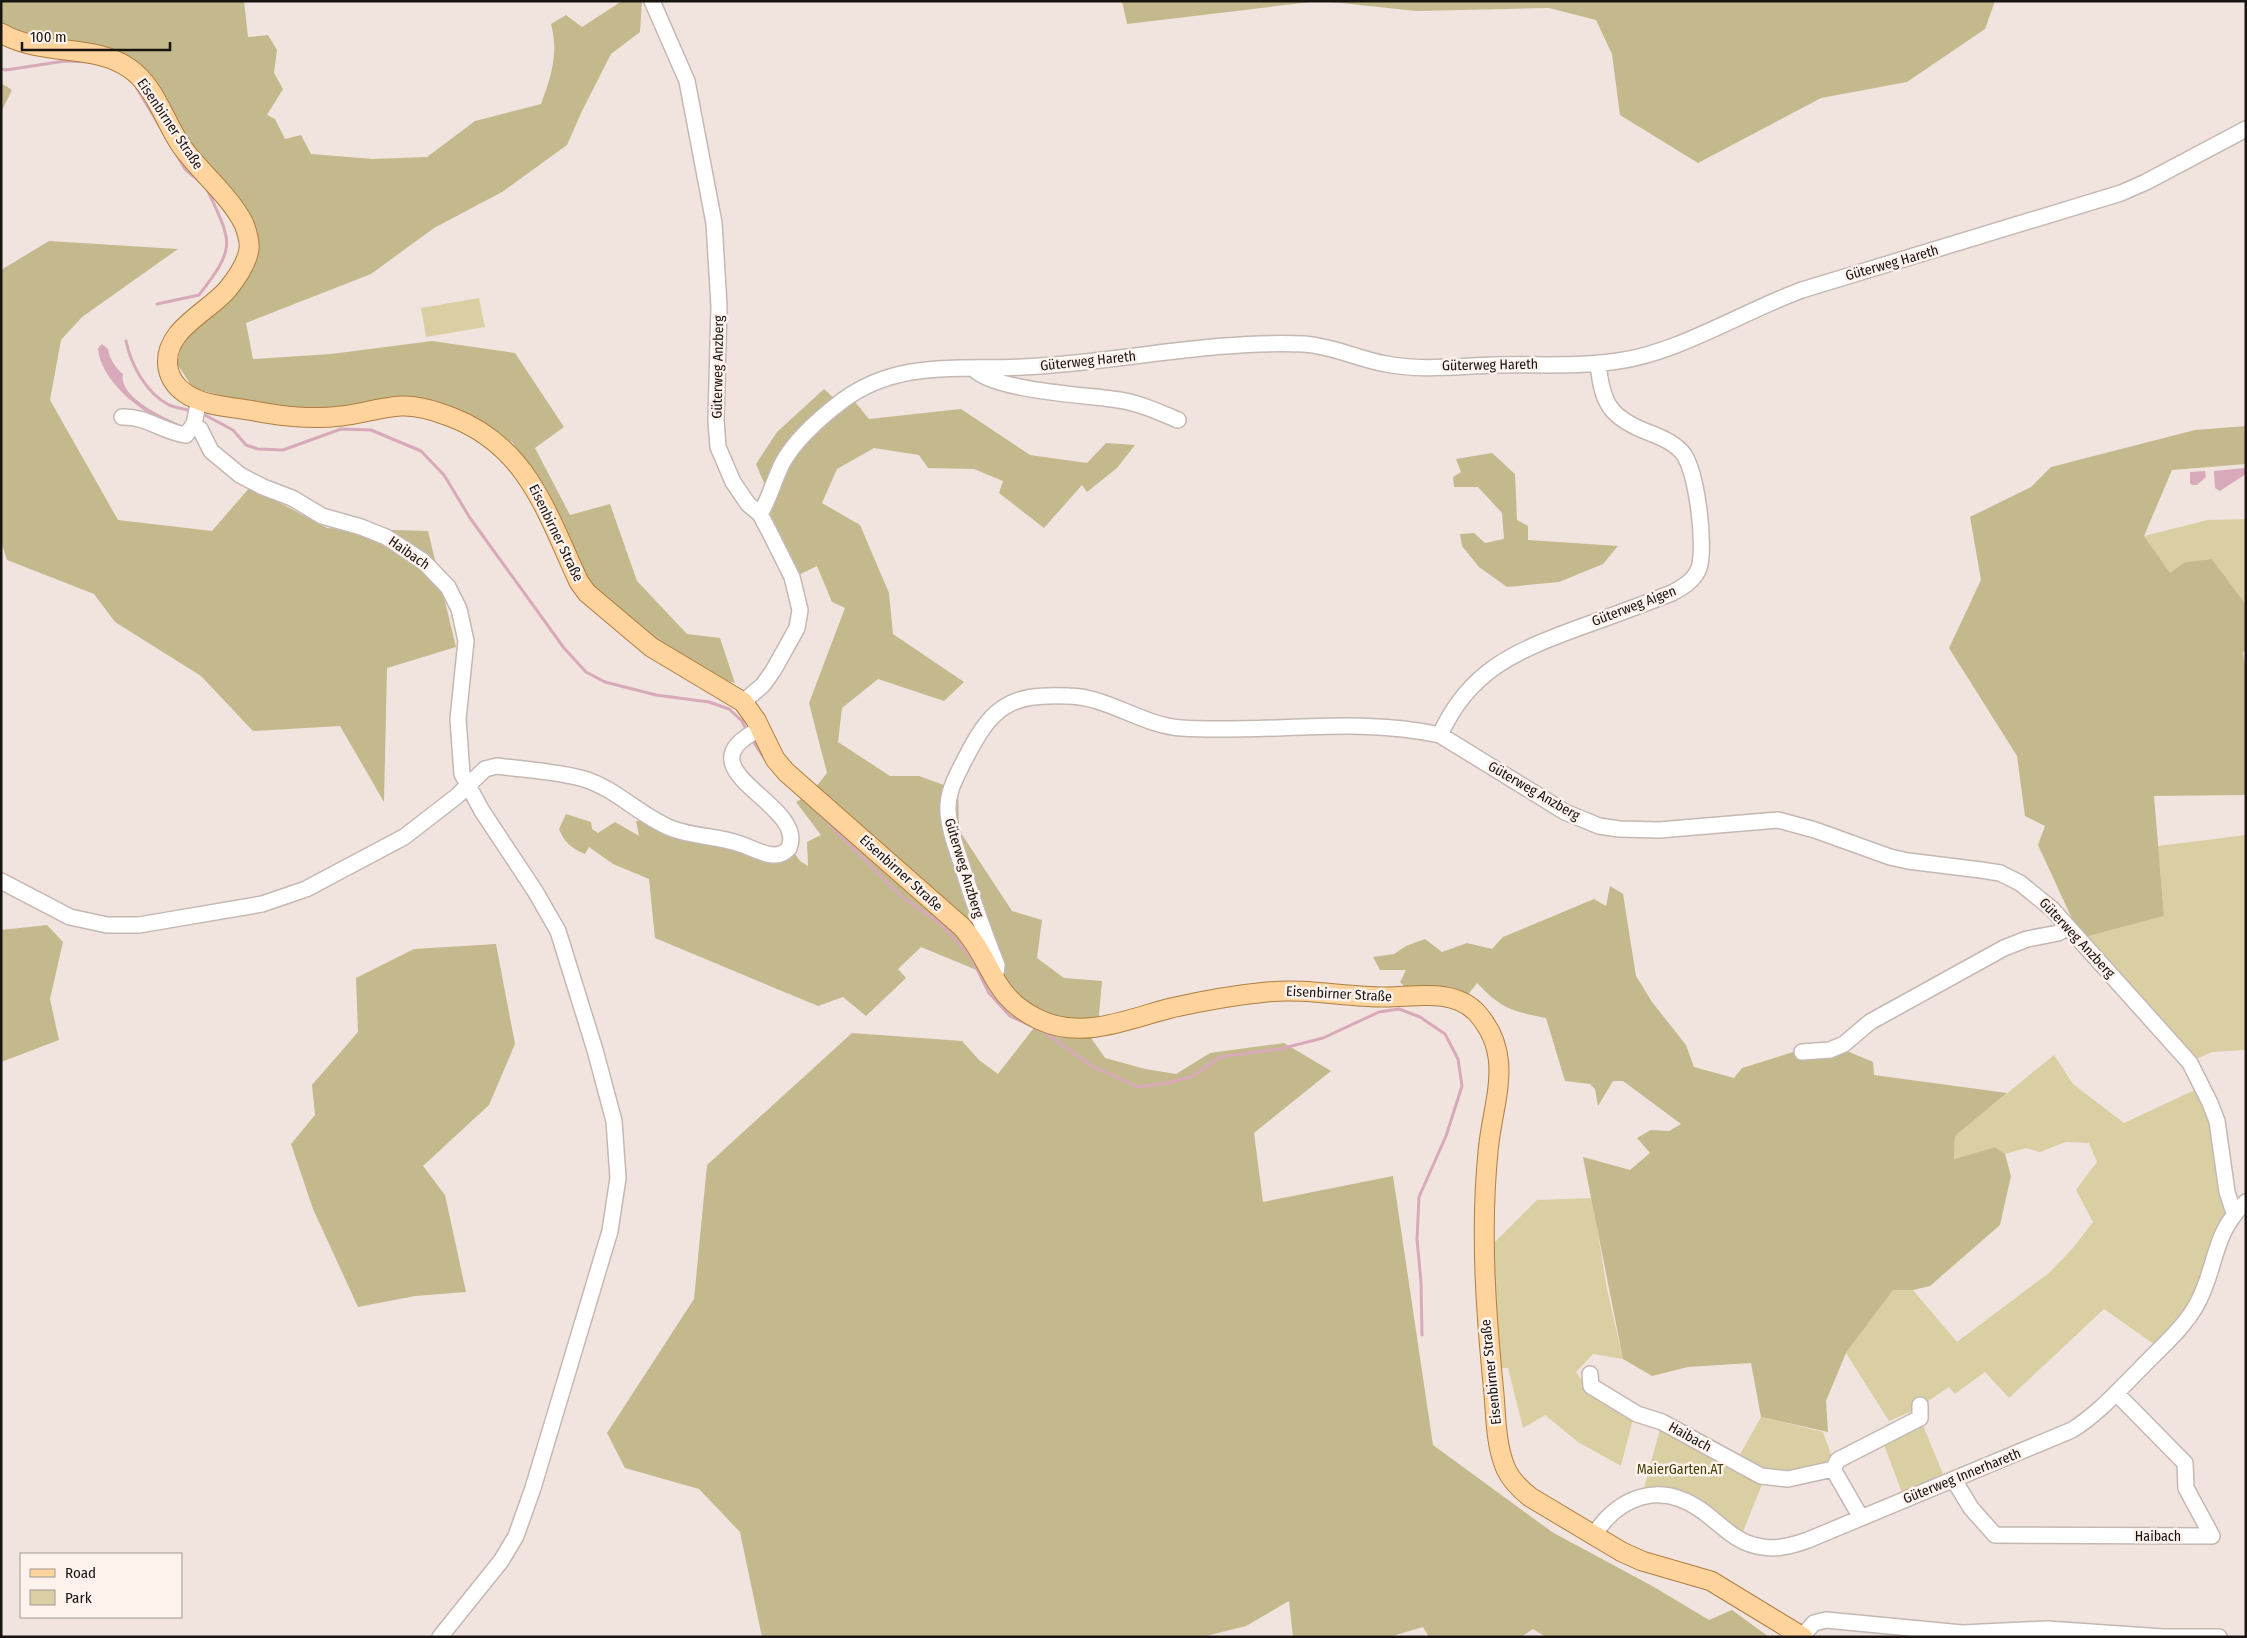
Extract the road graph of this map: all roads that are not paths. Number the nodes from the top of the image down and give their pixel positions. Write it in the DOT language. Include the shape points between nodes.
graph roads {
  1 [pos="652,1"];
  2 [pos="1,33"];
  3 [pos="2246,129"];
  4 [pos="1598,363"];
  5 [pos="973,367"];
  6 [pos="196,413"];
  7 [pos="122,416"];
  8 [pos="1178,420"];
  9 [pos="760,514"];
  10 [pos="743,702"];
  11 [pos="753,733"];
  12 [pos="1440,735"];
  13 [pos="468,786"];
  14 [pos="1,881"];
  15 [pos="2068,927"];
  16 [pos="991,976"];
  17 [pos="1802,1052"];
  18 [pos="2246,1202"];
  19 [pos="2234,1213"];
  20 [pos="1590,1374"];
  21 [pos="2116,1393"];
  22 [pos="1920,1405"];
  23 [pos="1833,1469"];
  24 [pos="1954,1480"];
  25 [pos="1860,1516"];
  26 [pos="1593,1536"];
  27 [pos="1803,1636"];
  28 [pos="440,1637"];
  29 [pos="2219,1637"];
  1 -- 9 [label="street, Güterweg Anzberg" via="687,81 714,224 720,306 718,447 733,482 748,504"];
  2 -- 6 [label="main road, Eisenbirner Straße" via="36,48 102,56 128,67 144,82 183,148 245,226 249,250 238,275 227,290 180,332 167,354 173,381 187,395"];
  3 -- 4 [label="street, Güterweg Hareth" via="2120,193 1802,290 1652,353"];
  4 -- 5 [label="street, Güterweg Hareth" via="1404,366 1380,363 1325,346 1258,344 1060,364"];
  4 -- 12 [label="street, Güterweg Aigen" via="1603,392 1616,417 1667,440 1687,460 1693,479 1700,535 1698,569 1691,581 1672,593 1505,658 1472,688"];
  5 -- 8 [label="street" via="982,375 1002,382 1118,400"];
  5 -- 9 [label="street, Güterweg Hareth" via="902,374 868,386 843,400 785,459"];
  6 -- 7 [label="street" via="186,435 164,430 140,417"];
  6 -- 10 [label="main road, Eisenbirner Straße" via="309,419 412,406 445,414 475,428 523,469 587,593 651,647"];
  6 -- 13 [label="street, Haibach" via="211,452 240,475 292,498 322,516 361,526 386,537 423,561 440,577 456,603 465,630 466,652 457,734 460,764"];
  9 -- 10 [label="street, Güterweg Anzberg" via="792,577 800,618 769,678"];
  10 -- 11 [label="main road, Eisenbirner Straße"];
  11 -- 13 [label="street" via="736,748 733,766 741,780 779,813 789,828 789,848 776,855 672,829 596,784 570,776 490,767"];
  11 -- 16 [label="main road, Eisenbirner Straße" via="786,772 962,927 979,948"];
  12 -- 15 [label="street, Güterweg Anzberg" via="1565,812 1599,826 1641,830 1761,820 1794,823 1898,859 2000,873 2035,893"];
  12 -- 16 [label="street, Güterweg Anzberg" via="1388,727 1166,727 1092,699 1072,696 1020,700 1005,706 989,718 981,730 948,799 955,845 997,965 996,973"];
  13 -- 14 [label="street" via="394,843 306,889 262,904 139,925 107,925 70,916"];
  13 -- 28 [label="street, Haibach" via="550,916 565,949 609,1102 616,1139 618,1178 610,1231 542,1461 516,1536 490,1577"];
  15 -- 17 [label="street" via="2058,933 2027,939 2004,948 1870,1022 1844,1044 1830,1050"];
  15 -- 19 [label="street, Güterweg Anzberg" via="2183,1053 2197,1076 2217,1121 2227,1192"];
  16 -- 26 [label="main road, Eisenbirner Straße" via="1011,1001 1040,1020 1066,1028 1084,1029 1196,1003 1285,991 1367,997 1438,996 1460,1000 1476,1012 1491,1033 1500,1062 1488,1153 1484,1284 1501,1455 1520,1488"];
  18 -- 19 [label="street, Güterweg Innerhareth"];
  19 -- 21 [label="street, Güterweg Innerhareth" via="2222,1233 2206,1284 2190,1315"];
  20 -- 23 [label="street, Haibach" via="1591,1386 1629,1409 1662,1422 1761,1476 1788,1479"];
  21 -- 24 [label="street, Güterweg Innerhareth" via="2094,1415 2072,1430"];
  21 -- 24 [label="street, Haibach" via="2185,1463 2186,1488 2212,1536 1996,1535 1971,1508"];
  22 -- 23 [label="street" via="1920,1418 1844,1455"];
  23 -- 25 [label="street"];
  24 -- 25 [label="street, Güterweg Innerhareth"];
  25 -- 26 [label="street, Güterweg Innerhareth" via="1798,1543 1763,1548 1728,1534 1692,1505 1671,1498 1644,1496 1625,1502 1612,1512"];
  26 -- 27 [label="main road, Eisenbirner Straße" via="1642,1561 1710,1581"];
  27 -- 29 [label="street" via="1814,1624 1826,1620 1962,1633 2047,1629 2163,1637"];
}
